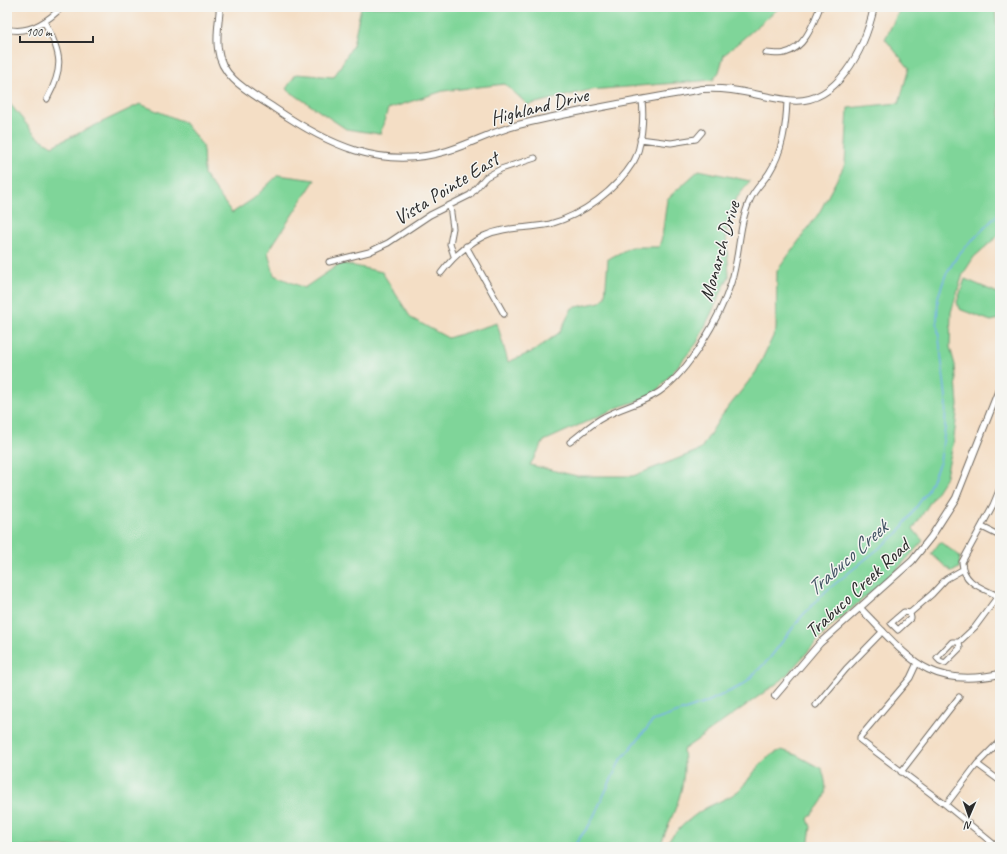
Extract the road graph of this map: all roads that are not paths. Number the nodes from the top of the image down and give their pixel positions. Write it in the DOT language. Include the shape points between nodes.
graph roads {
  1 [pos="62,7"];
  2 [pos="220,7"];
  3 [pos="820,7"];
  4 [pos="874,7"];
  5 [pos="45,23"];
  6 [pos="7,29"];
  7 [pos="766,53"];
  8 [pos="47,99"];
  9 [pos="642,101"];
  10 [pos="787,101"];
  11 [pos="702,132"];
  12 [pos="640,139"];
  13 [pos="535,158"];
  14 [pos="450,206"];
  15 [pos="466,246"];
  16 [pos="454,256"];
  17 [pos="328,262"];
  18 [pos="441,273"];
  19 [pos="504,314"];
  20 [pos="1000,387"];
  21 [pos="570,442"];
  22 [pos="1000,488"];
  23 [pos="982,527"];
  24 [pos="1000,536"];
  25 [pos="962,570"];
  26 [pos="999,596"];
  27 [pos="860,608"];
  28 [pos="910,613"];
  29 [pos="883,632"];
  30 [pos="958,642"];
  31 [pos="917,663"];
  32 [pos="1000,674"];
  33 [pos="775,696"];
  34 [pos="959,697"];
  35 [pos="816,705"];
  36 [pos="1000,741"];
  37 [pos="977,764"];
  38 [pos="901,772"];
  39 [pos="1000,781"];
  40 [pos="946,805"];
  41 [pos="997,847"];
  1 -- 5 [label="street"];
  2 -- 9 [label="street, Highland Drive" via="218,50 224,69 234,81 302,127 330,142 363,153 391,157 427,156 467,145 512,126 553,116"];
  3 -- 7 [label="street" via="808,34 793,50 784,54"];
  4 -- 10 [label="street, Highland Drive" via="866,34 842,78 821,94 800,101"];
  5 -- 6 [label="street" via="28,29"];
  5 -- 8 [label="street" via="55,42 59,59 56,79"];
  9 -- 10 [label="street, Highland Drive" via="702,89 722,88"];
  9 -- 12 [label="street"];
  10 -- 21 [label="street, Monarch Drive" via="784,136 776,161 750,199 744,217 732,282 707,334 680,374 661,392 642,403 604,416"];
  11 -- 12 [label="street" via="696,139 670,142"];
  12 -- 15 [label="street" via="634,160 621,177 582,211 550,224 514,227 485,235"];
  13 -- 14 [label="street, Vista Pointe East" via="501,169 486,178 470,195"];
  14 -- 16 [label="street" via="453,228 450,244"];
  14 -- 17 [label="street, Vista Pointe East" via="430,214 388,244 369,252"];
  15 -- 16 [label="street"];
  15 -- 19 [label="street"];
  16 -- 18 [label="street"];
  20 -- 27 [label="street, Trabuco Creek Road" via="965,479 945,518 912,561"];
  22 -- 23 [label="street"];
  23 -- 24 [label="street"];
  23 -- 25 [label="street" via="964,557"];
  25 -- 26 [label="street" via="970,582"];
  25 -- 28 [label="street" via="946,579"];
  26 -- 30 [label="street" via="975,627"];
  27 -- 29 [label="street"];
  27 -- 33 [label="street, Trabuco Creek Road" via="820,643"];
  29 -- 31 [label="street"];
  29 -- 35 [label="street" via="846,669"];
  30 -- 30 [label="street" via="960,648 945,663 940,661 938,658 952,642"];
  31 -- 32 [label="street" via="931,671 962,678 982,678"];
  31 -- 38 [label="street" via="910,678 860,737 860,740"];
  34 -- 38 [label="street"];
  36 -- 37 [label="street"];
  37 -- 39 [label="street"];
  37 -- 40 [label="street"];
  38 -- 40 [label="street"];
  40 -- 41 [label="street"];
}
